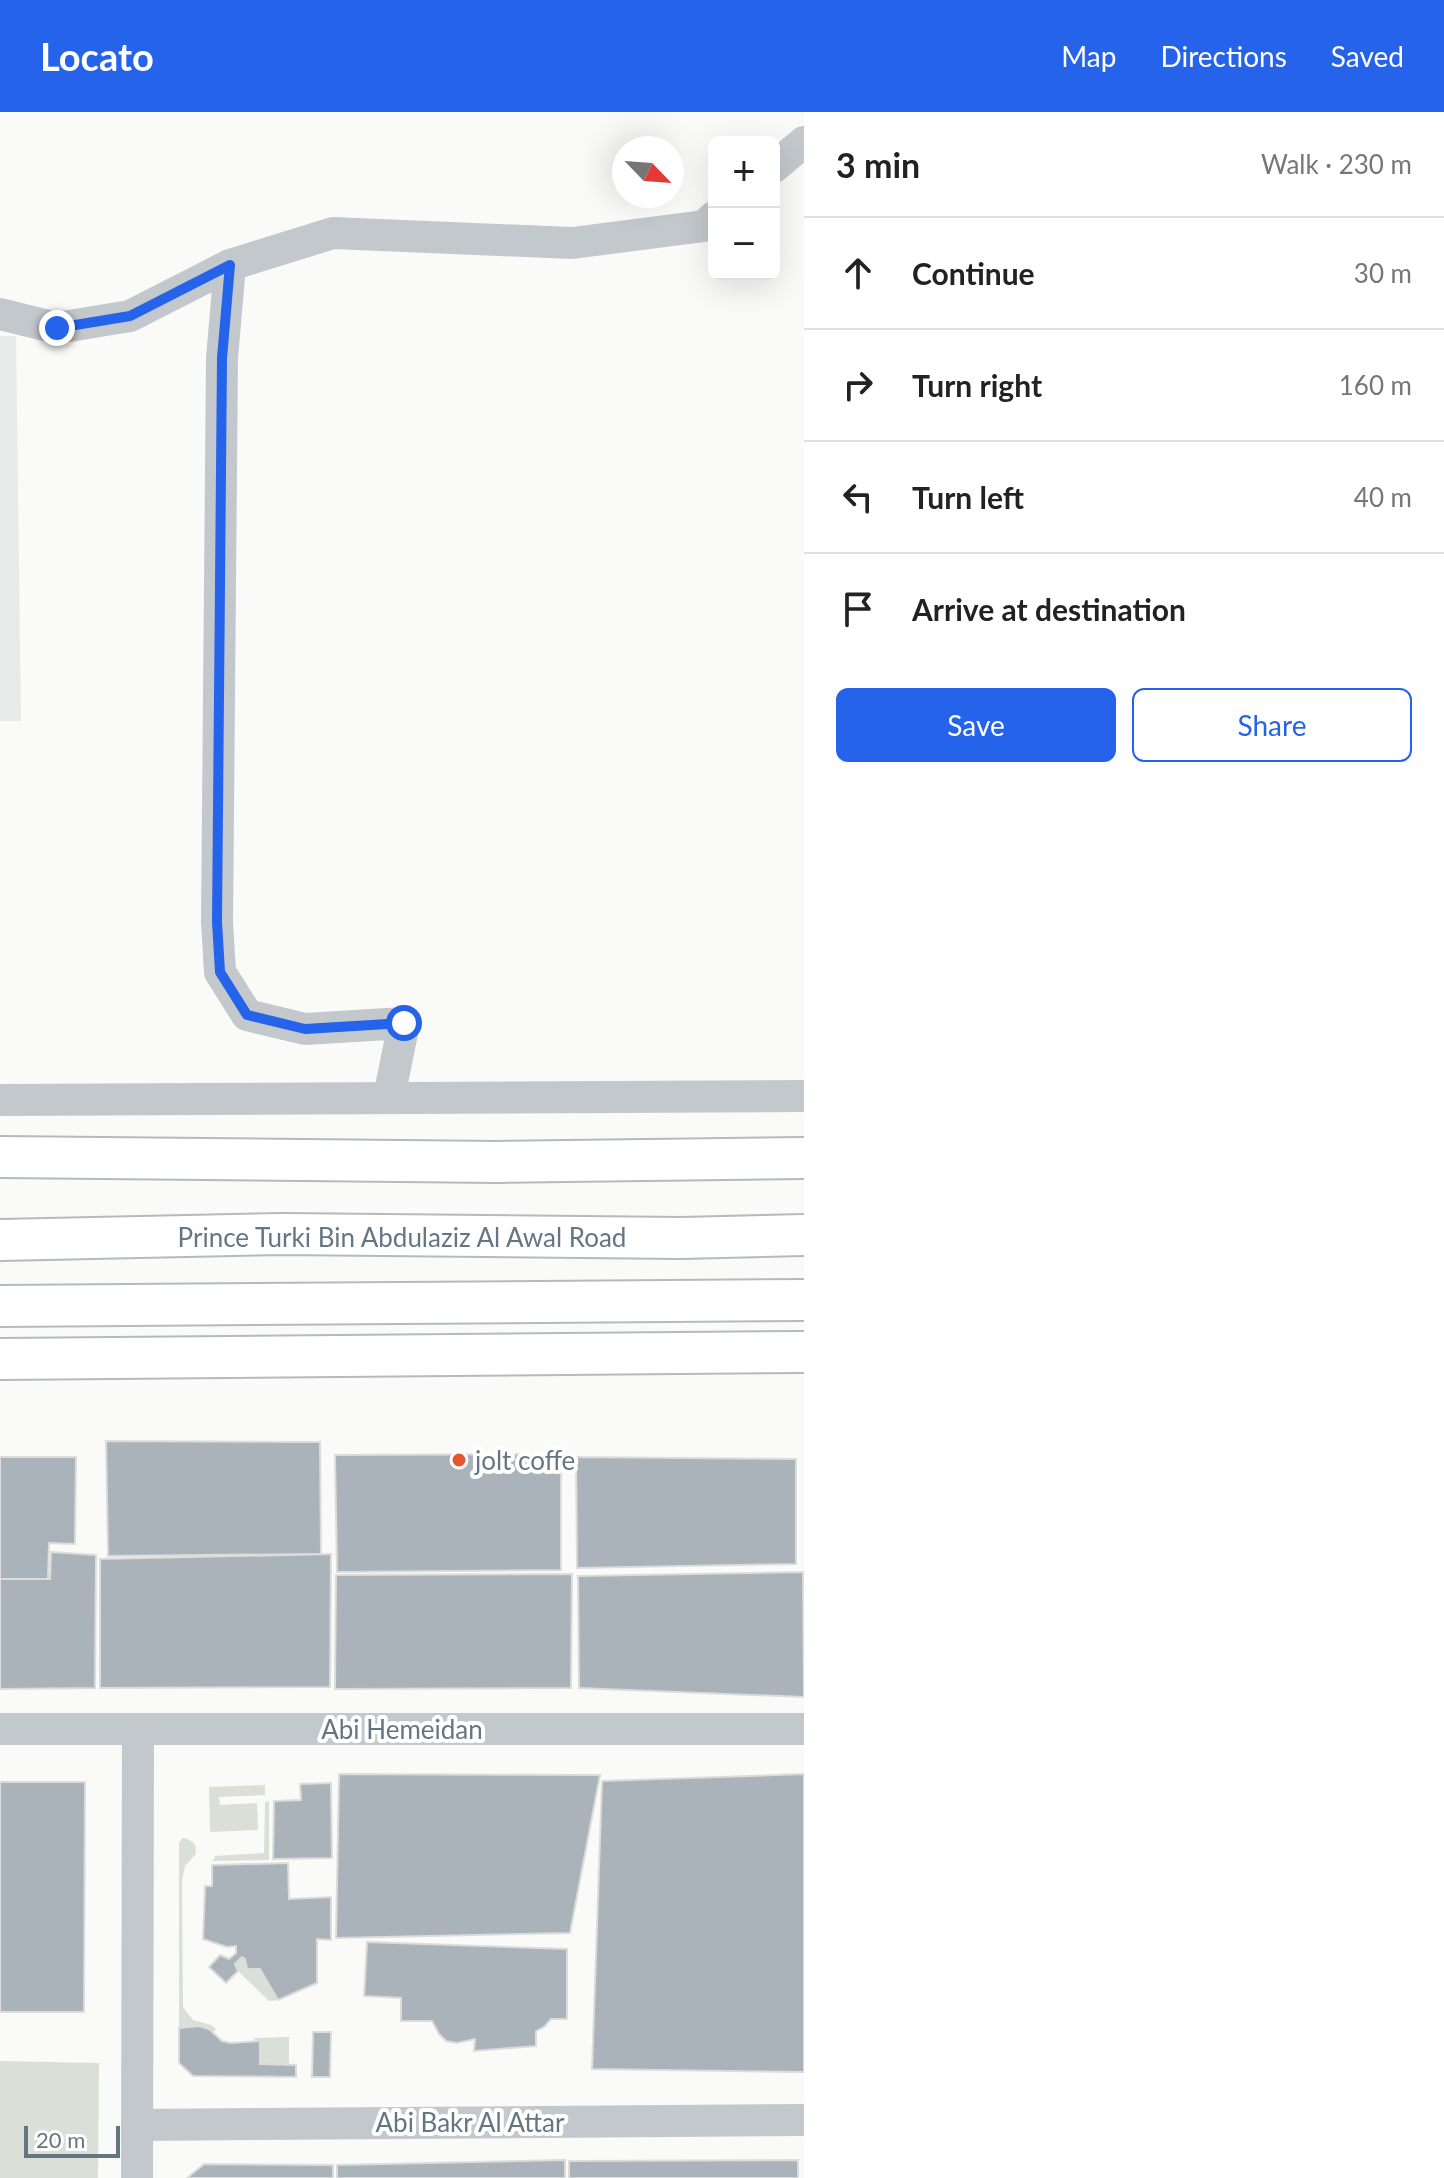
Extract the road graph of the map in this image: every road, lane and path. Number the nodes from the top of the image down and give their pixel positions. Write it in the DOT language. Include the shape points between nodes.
graph roads {
  1 [pos="804,142"];
  2 [pos="780,162"];
  3 [pos="708,222"];
  4 [pos="230,265"];
  5 [pos="0,314"];
  6 [pos="804,1096"];
  7 [pos="389,1097"];
  8 [pos="0,1100"];
  9 [pos="0,1157"];
  10 [pos="804,1158"];
  11 [pos="804,1235"];
  12 [pos="0,1240"];
  13 [pos="804,1300"];
  14 [pos="0,1306"];
  15 [pos="804,1352"];
  16 [pos="0,1359"];
  17 [pos="0,1729"];
  18 [pos="804,1729"];
  19 [pos="138,1730"];
  20 [pos="804,2120"];
  21 [pos="137,2125"];
  22 [pos="137,2178"];
  1 -- 2 [label="street"];
  3 -- 4 [label="street" via="572,243 333,233"];
  4 -- 5 [label="street" via="130,316 57,328"];
  4 -- 7 [label="street" via="222,358 220,972 247,1015 305,1029 404,1023"];
  6 -- 7 [label="street"];
  7 -- 8 [label="street"];
  9 -- 10 [label="main road" via="482,1162"];
  11 -- 12 [label="main road, Prince Turki Bin Abdulaziz Al Awal Road" via="283,1234"];
  13 -- 14 [label="main road"];
  15 -- 16 [label="main road"];
  17 -- 19 [label="street, Abi Hemeidan"];
  18 -- 19 [label="street, Abi Hemeidan"];
  19 -- 21 [label="street"];
  20 -- 21 [label="street, Abi Bakr Al Attar"];
  21 -- 22 [label="street"];
}
